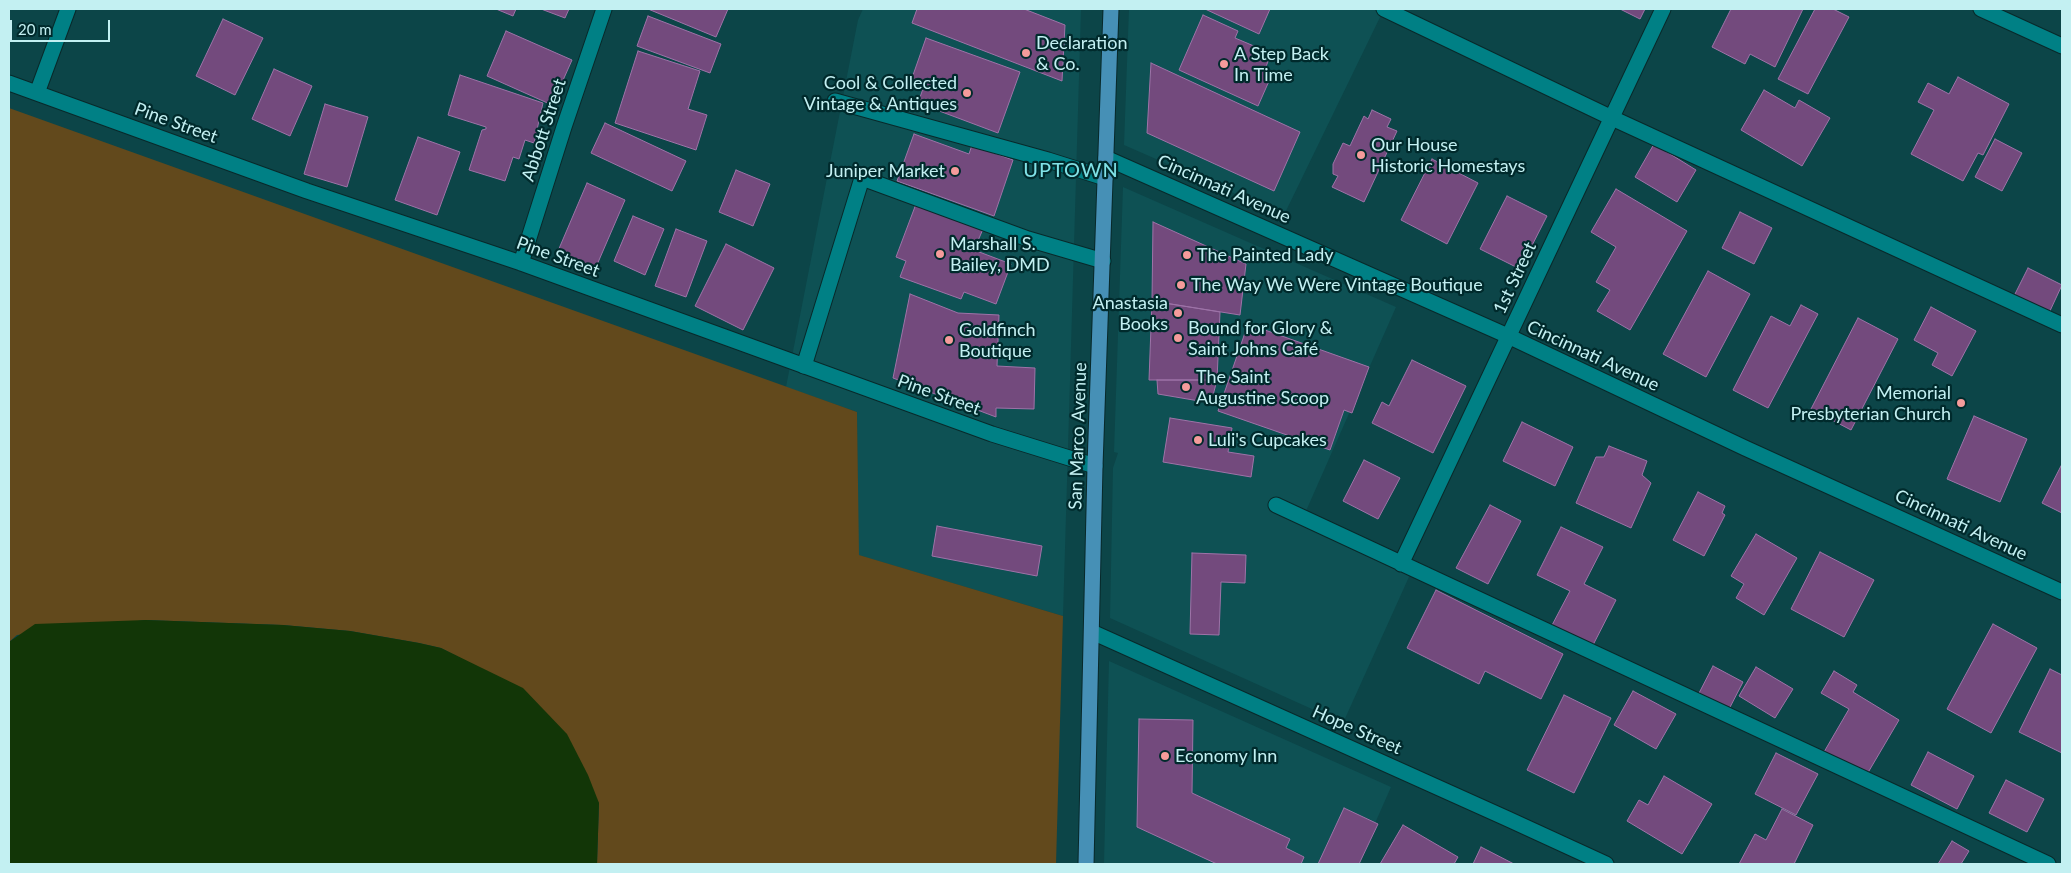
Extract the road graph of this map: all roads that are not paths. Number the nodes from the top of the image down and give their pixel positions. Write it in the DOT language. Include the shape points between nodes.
graph roads {
  1 [pos="68,9"];
  2 [pos="604,9"];
  3 [pos="1111,9"];
  4 [pos="1384,9"];
  5 [pos="1663,9"];
  6 [pos="1981,9"];
  7 [pos="2062,46"];
  8 [pos="9,83"];
  9 [pos="38,93"];
  10 [pos="834,101"];
  11 [pos="1612,118"];
  12 [pos="1106,158"];
  13 [pos="1105,178"];
  14 [pos="1103,261"];
  15 [pos="521,263"];
  16 [pos="2062,325"];
  17 [pos="1508,336"];
  18 [pos="804,366"];
  19 [pos="1096,466"];
  20 [pos="1276,505"];
  21 [pos="1401,564"];
  22 [pos="2062,592"];
  23 [pos="1092,632"];
  24 [pos="1086,864"];
  25 [pos="1606,864"];
  26 [pos="2048,864"];
  1 -- 9 [label="street"];
  2 -- 15 [label="street, Abbott Street"];
  3 -- 12 [label="main road, San Marco Avenue"];
  4 -- 11 [label="street"];
  5 -- 11 [label="street, 1st Street"];
  6 -- 7 [label="street"];
  8 -- 9 [label="street, Pine Street"];
  9 -- 15 [label="street, Pine Street"];
  10 -- 13 [label="street"];
  11 -- 16 [label="street"];
  11 -- 17 [label="street, 1st Street"];
  12 -- 13 [label="main road, San Marco Avenue"];
  12 -- 17 [label="street, Cincinnati Avenue"];
  13 -- 14 [label="main road, San Marco Avenue"];
  14 -- 18 [label="street" via="1028,239 862,178"];
  14 -- 19 [label="main road, San Marco Avenue"];
  15 -- 18 [label="street, Pine Street"];
  17 -- 21 [label="street, 1st Street"];
  17 -- 22 [label="street, Cincinnati Avenue"];
  18 -- 19 [label="street, Pine Street" via="992,434"];
  19 -- 23 [label="main road, San Marco Avenue"];
  20 -- 21 [label="street"];
  21 -- 26 [label="street"];
  23 -- 24 [label="main road, San Marco Avenue"];
  23 -- 25 [label="street, Hope Street"];
}
